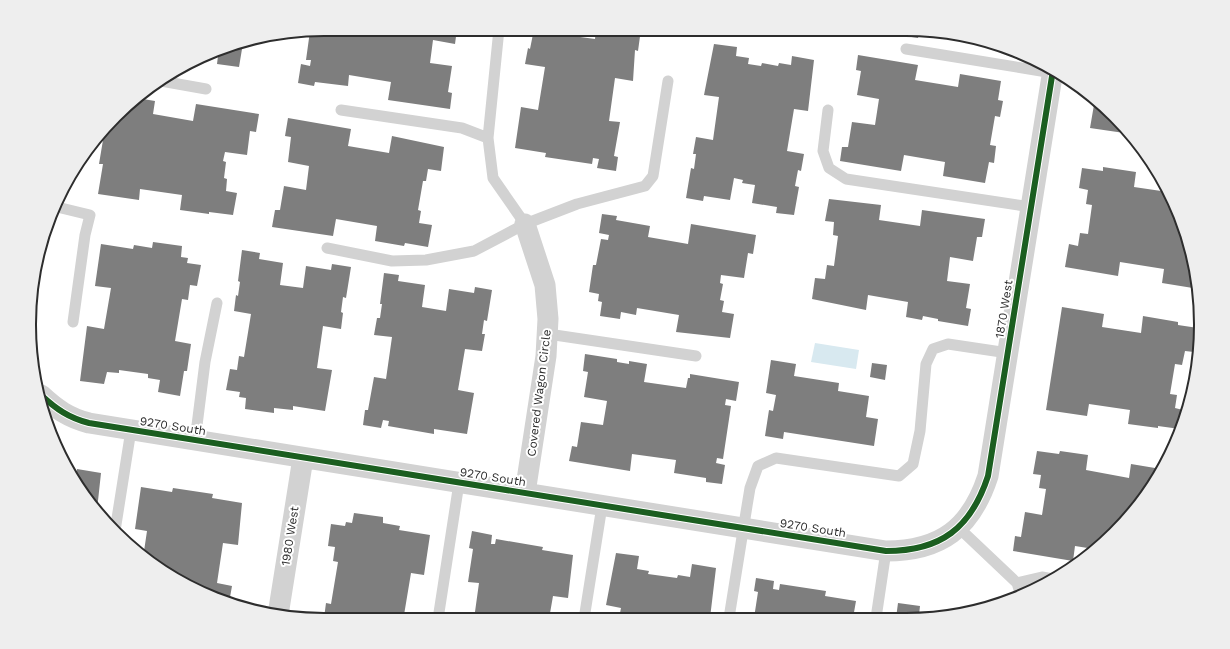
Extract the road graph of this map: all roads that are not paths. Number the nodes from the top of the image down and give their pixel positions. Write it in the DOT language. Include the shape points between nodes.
graph roads {
  1 [pos="498,36"];
  2 [pos="906,49"];
  3 [pos="1038,69"];
  4 [pos="1052,76"];
  5 [pos="668,81"];
  6 [pos="168,82"];
  7 [pos="206,89"];
  8 [pos="341,110"];
  9 [pos="828,110"];
  10 [pos="488,138"];
  11 [pos="1031,207"];
  12 [pos="61,208"];
  13 [pos="524,224"];
  14 [pos="327,248"];
  15 [pos="217,303"];
  16 [pos="73,322"];
  17 [pos="548,334"];
  18 [pos="1008,353"];
  19 [pos="696,356"];
  20 [pos="46,399"];
  21 [pos="131,430"];
  22 [pos="195,440"];
  23 [pos="303,458"];
  24 [pos="459,483"];
  25 [pos="525,493"];
  26 [pos="602,506"];
  27 [pos="116,524"];
  28 [pos="742,528"];
  29 [pos="953,533"];
  30 [pos="886,551"];
  31 [pos="1044,577"];
  32 [pos="1017,583"];
  33 [pos="1019,590"];
  34 [pos="279,609"];
  35 [pos="439,613"];
  36 [pos="585,613"];
  37 [pos="730,613"];
  38 [pos="877,613"];
  1 -- 10 [label="lane"];
  2 -- 3 [label="lane"];
  4 -- 11 [label="street, 1870 West"];
  5 -- 13 [label="lane" via="653,176 645,186 577,204"];
  6 -- 7 [label="lane"];
  8 -- 10 [label="lane" via="462,128"];
  9 -- 11 [label="lane" via="823,151 829,168 846,179"];
  10 -- 13 [label="lane" via="493,178"];
  11 -- 18 [label="street, 1870 West"];
  12 -- 16 [label="lane" via="90,215"];
  13 -- 14 [label="lane" via="474,251 426,260 392,261"];
  13 -- 17 [label="street, Covered Wagon Circle" via="545,286"];
  15 -- 22 [label="lane" via="205,362"];
  17 -- 19 [label="lane"];
  17 -- 25 [label="street, Covered Wagon Circle"];
  18 -- 28 [label="lane" via="948,344 933,349 926,364 920,431 913,464 899,476 776,458 758,466 750,488"];
  18 -- 29 [label="street, 1870 West" via="988,476 977,504"];
  20 -- 21 [label="street, 9270 South" via="57,410 72,418"];
  21 -- 22 [label="street, 9270 South"];
  21 -- 27 [label="lane"];
  22 -- 23 [label="street, 9270 South"];
  23 -- 24 [label="street, 9270 South"];
  23 -- 34 [label="street, 1980 West"];
  24 -- 25 [label="street, 9270 South"];
  24 -- 35 [label="lane"];
  25 -- 26 [label="street, 9270 South"];
  26 -- 28 [label="street, 9270 South"];
  26 -- 36 [label="lane"];
  28 -- 30 [label="street, 9270 South"];
  28 -- 37 [label="lane"];
  29 -- 30 [label="street, 9270 South" via="917,549"];
  29 -- 32 [label="lane"];
  30 -- 38 [label="lane"];
  31 -- 32 [label="lane"];
  32 -- 33 [label="lane"];
}
